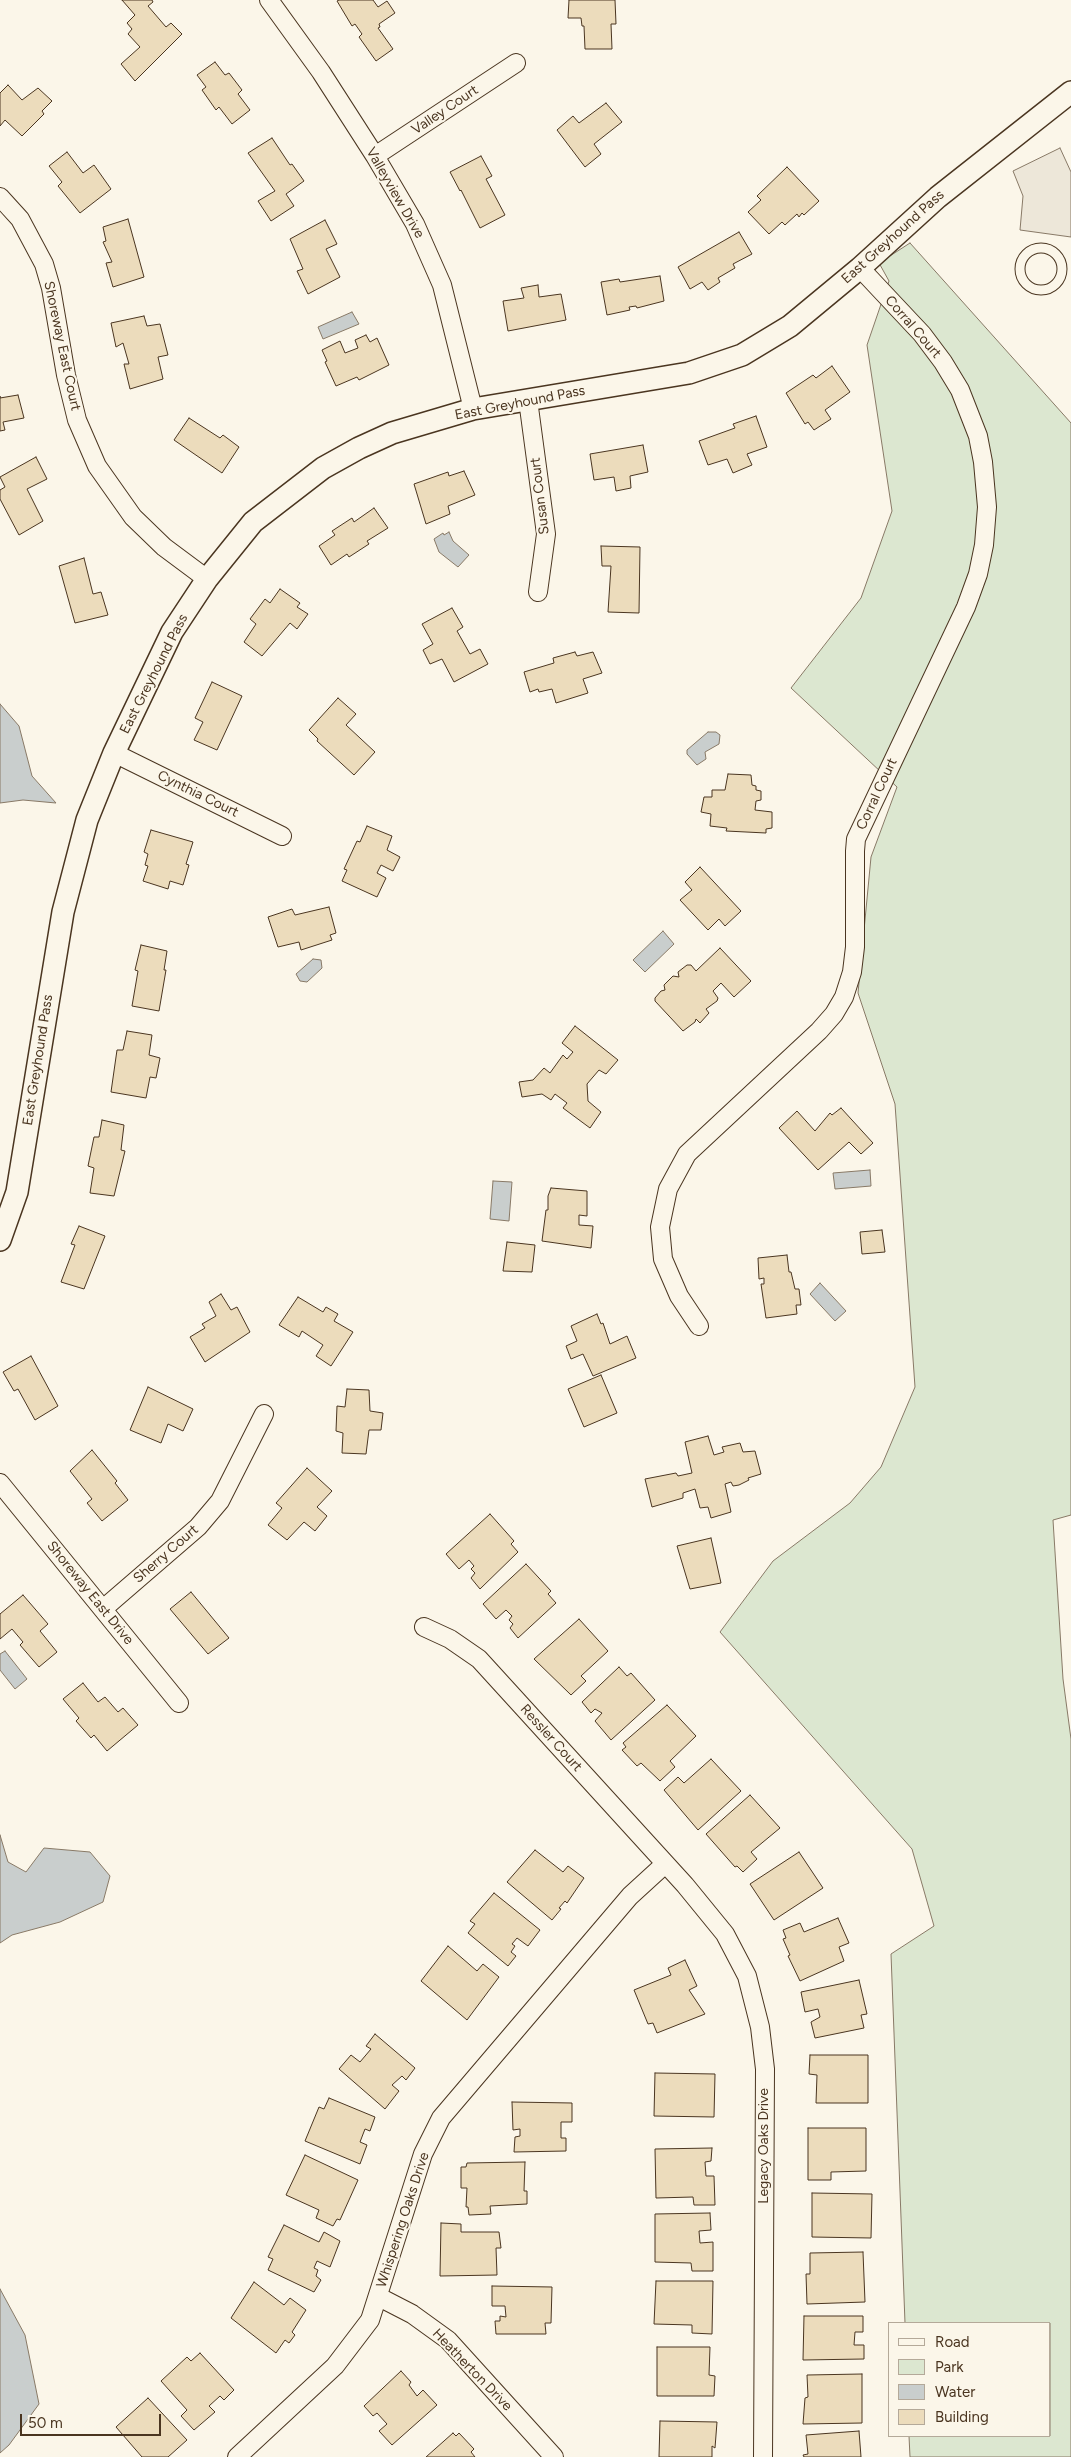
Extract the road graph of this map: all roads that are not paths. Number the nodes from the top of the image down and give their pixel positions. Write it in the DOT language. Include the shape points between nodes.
graph roads {
  1 [pos="269,0"];
  2 [pos="516,63"];
  3 [pos="1071,92"];
  4 [pos="375,156"];
  5 [pos="0,197"];
  6 [pos="1062,267"];
  7 [pos="860,268"];
  8 [pos="528,400"];
  9 [pos="473,410"];
  10 [pos="206,579"];
  11 [pos="538,592"];
  12 [pos="114,753"];
  13 [pos="282,836"];
  14 [pos="0,1240"];
  15 [pos="700,1326"];
  16 [pos="264,1414"];
  17 [pos="0,1483"];
  18 [pos="102,1609"];
  19 [pos="424,1627"];
  20 [pos="180,1703"];
  21 [pos="665,1864"];
  22 [pos="379,2297"];
  23 [pos="237,2457"];
  24 [pos="554,2457"];
  25 [pos="763,2457"];
  1 -- 4 [label="street, Valleyview Drive" via="321,72"];
  2 -- 4 [label="street, Valley Court"];
  3 -- 7 [label="street, East Greyhound Pass" via="938,197"];
  4 -- 9 [label="street, Valleyview Drive" via="415,224 439,277"];
  5 -- 10 [label="street, Shoreway East Court" via="20,219 44,264 77,420 97,466 133,517 164,547"];
  6 -- 6 [label="lane" via="1056,255 1037,249 1025,256 1020,276 1029,287 1042,290 1054,285"];
  7 -- 8 [label="street, East Greyhound Pass" via="790,326 742,355 689,373"];
  7 -- 15 [label="street, Corral Court" via="922,334 960,390 978,436 983,462 987,508 984,545 966,607 856,838 855,947 844,997 819,1030 687,1154 668,1189 660,1227 663,1259 679,1296"];
  8 -- 9 [label="street, East Greyhound Pass"];
  8 -- 11 [label="street, Susan Court" via="546,534"];
  9 -- 10 [label="street, East Greyhound Pass" via="392,433 323,468 253,522"];
  10 -- 12 [label="street, East Greyhound Pass" via="172,632"];
  12 -- 13 [label="street, Cynthia Court"];
  12 -- 14 [label="street, East Greyhound Pass" via="87,820 63,912 17,1192"];
  16 -- 18 [label="street, Sherry Court" via="220,1501 198,1527"];
  17 -- 18 [label="street, Shoreway East Drive"];
  18 -- 20 [label="street, Shoreway East Drive"];
  19 -- 21 [label="street, Ressler Court" via="450,1638 479,1659"];
  21 -- 22 [label="street, Whispering Oaks Drive" via="630,1896 441,2118 423,2154"];
  21 -- 25 [label="street, Legacy Oaks Drive" via="725,1934 747,1976 760,2027 765,2069"];
  22 -- 23 [label="street, Whispering Oaks Drive" via="370,2320 335,2366"];
  22 -- 24 [label="street, Heatherton Drive" via="412,2314 448,2340"];
}
